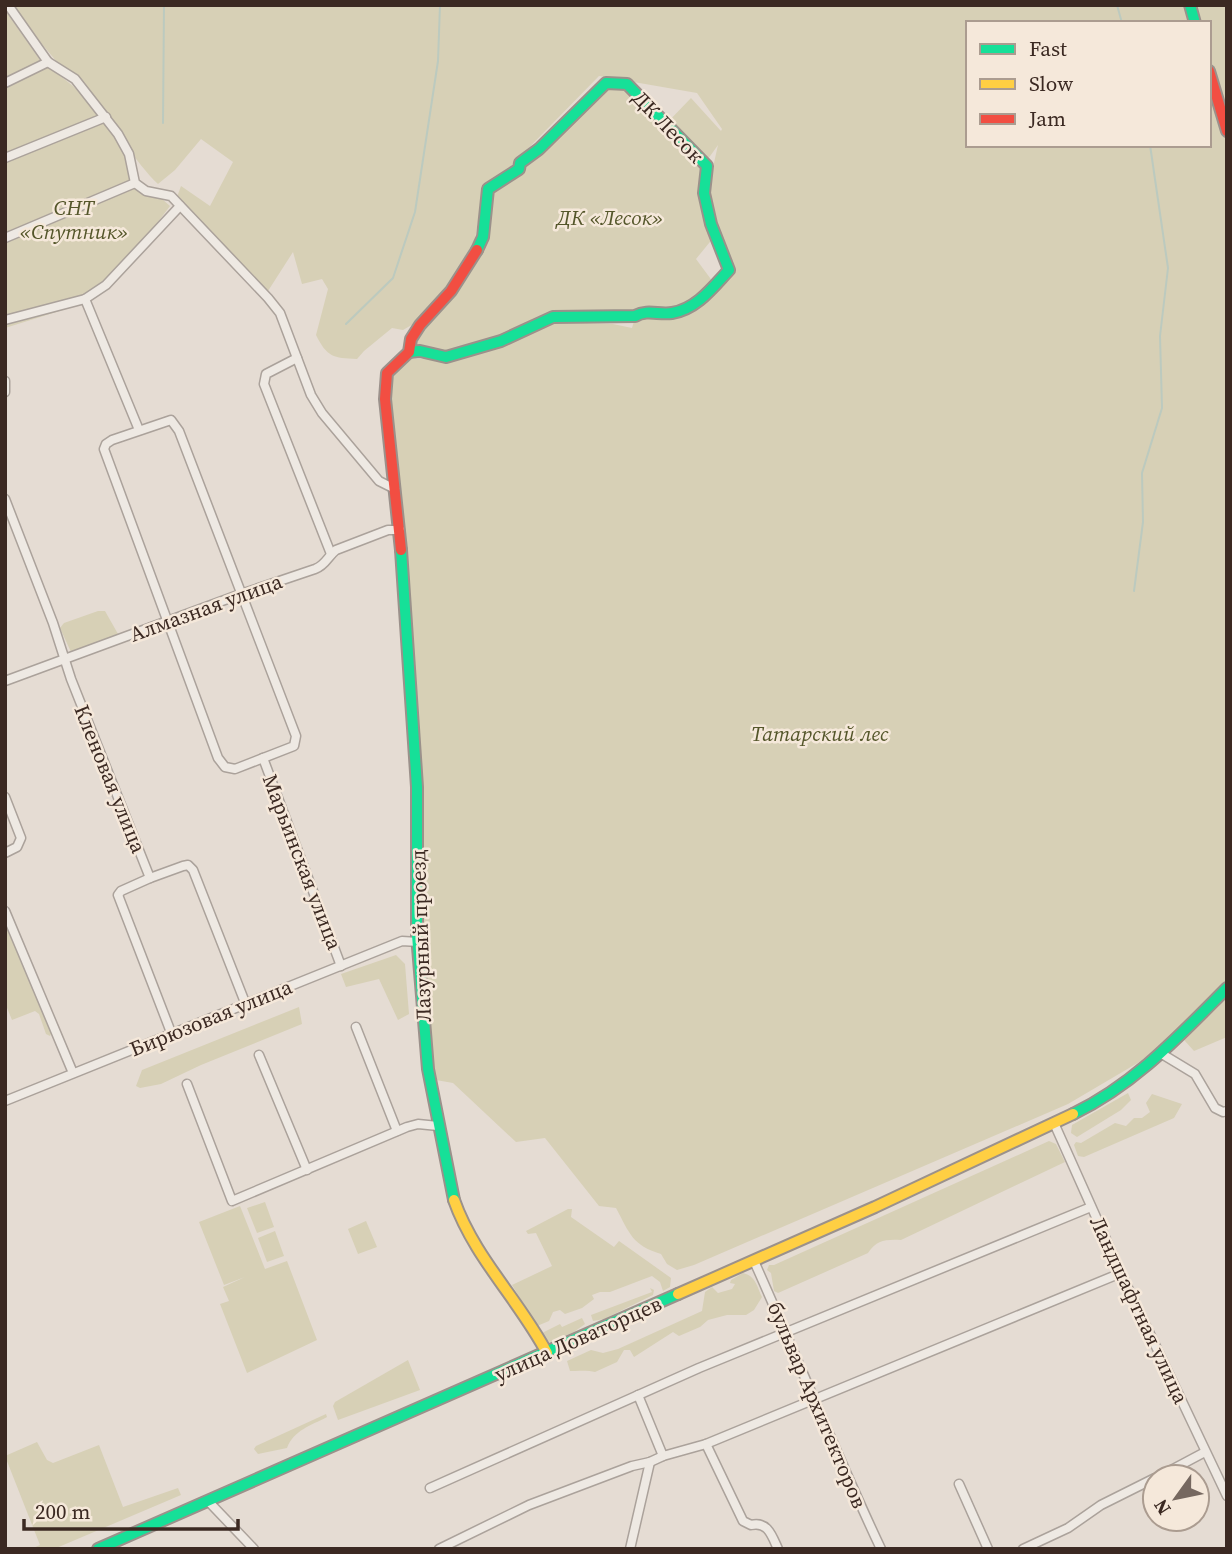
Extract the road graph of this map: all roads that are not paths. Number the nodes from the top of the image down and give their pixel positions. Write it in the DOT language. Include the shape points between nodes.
graph roads {
  1 [pos="8,5"];
  2 [pos="48,62"];
  3 [pos="1211,78"];
  4 [pos="5,83"];
  5 [pos="106,117"];
  6 [pos="1227,131"];
  7 [pos="5,158"];
  8 [pos="135,183"];
  9 [pos="180,206"];
  10 [pos="5,238"];
  11 [pos="85,299"];
  12 [pos="5,320"];
  13 [pos="409,352"];
  14 [pos="297,358"];
  15 [pos="5,381"];
  16 [pos="5,392"];
  17 [pos="139,430"];
  18 [pos="395,489"];
  19 [pos="5,499"];
  20 [pos="400,530"];
  21 [pos="331,554"];
  22 [pos="241,594"];
  23 [pos="168,621"];
  24 [pos="65,659"];
  25 [pos="5,681"];
  26 [pos="263,758"];
  27 [pos="5,797"];
  28 [pos="5,853"];
  29 [pos="150,878"];
  30 [pos="5,911"];
  31 [pos="418,942"];
  32 [pos="341,966"];
  33 [pos="1227,988"];
  34 [pos="246,1005"];
  35 [pos="356,1027"];
  36 [pos="172,1035"];
  37 [pos="1162,1054"];
  38 [pos="259,1055"];
  39 [pos="73,1073"];
  40 [pos="187,1084"];
  41 [pos="5,1101"];
  42 [pos="1227,1111"];
  43 [pos="1054,1123"];
  44 [pos="438,1126"];
  45 [pos="397,1131"];
  46 [pos="307,1170"];
  47 [pos="1091,1207"];
  48 [pos="754,1261"];
  49 [pos="1121,1273"];
  50 [pos="786,1333"];
  51 [pos="547,1353"];
  52 [pos="638,1395"];
  53 [pos="814,1399"];
  54 [pos="706,1444"];
  55 [pos="1205,1452"];
  56 [pos="663,1456"];
  57 [pos="650,1462"];
  58 [pos="1184,1463"];
  59 [pos="959,1484"];
  60 [pos="1141,1485"];
  61 [pos="430,1488"];
  62 [pos="1227,1496"];
  63 [pos="209,1502"];
  64 [pos="98,1549"];
  65 [pos="254,1549"];
  66 [pos="439,1549"];
  67 [pos="630,1549"];
  68 [pos="778,1549"];
  69 [pos="881,1549"];
  70 [pos="988,1549"];
  71 [pos="1023,1549"];
  1 -- 2 [label="street"];
  2 -- 4 [label="street"];
  2 -- 5 [label="street" via="75,79"];
  3 -- 6 [label="street"];
  5 -- 7 [label="street"];
  5 -- 8 [label="street" via="129,154"];
  8 -- 9 [label="street" via="146,191 171,196"];
  8 -- 10 [label="street"];
  9 -- 11 [label="street" via="126,266"];
  9 -- 14 [label="street" via="280,313"];
  11 -- 12 [label="street"];
  11 -- 17 [label="street"];
  13 -- 13 [label="street, ДК Лесок" via="411,339 473,259 483,237 488,189 519,169 520,163 606,83 627,84 707,166 704,193 729,270 681,313 554,317 501,341 446,357"];
  13 -- 18 [label="street, ДК Лесок" via="387,373 385,399"];
  14 -- 18 [label="street" via="322,413 379,481"];
  14 -- 21 [label="street" via="266,374 264,384"];
  15 -- 16 [label="street"];
  17 -- 22 [label="street, Марьинская улица" via="163,421 176,425"];
  17 -- 23 [label="street, Марьинская улица" via="112,440 104,449"];
  18 -- 20 [label="street, Лазурный проезд"];
  19 -- 24 [label="street, Кленовая улица"];
  20 -- 21 [label="street, Алмазная улица" via="388,530"];
  20 -- 31 [label="street, Лазурный проезд" via="417,787"];
  21 -- 22 [label="street, Алмазная улица" via="324,566"];
  22 -- 23 [label="street, Алмазная улица"];
  22 -- 26 [label="street, Марьинская улица" via="297,742"];
  23 -- 24 [label="street, Алмазная улица"];
  23 -- 26 [label="street, Марьинская улица" via="221,764 235,769"];
  24 -- 25 [label="street, Алмазная улица"];
  24 -- 29 [label="street, Кленовая улица"];
  26 -- 32 [label="street, Марьинская улица"];
  27 -- 28 [label="street" via="21,838 17,847"];
  29 -- 34 [label="street, Кленовая улица" via="188,865 193,870"];
  29 -- 36 [label="street" via="118,895"];
  30 -- 39 [label="street"];
  31 -- 32 [label="street, Бирюзовая улица" via="402,941"];
  31 -- 44 [label="street, Лазурный проезд" via="428,1069"];
  32 -- 34 [label="street, Бирюзовая улица"];
  33 -- 37 [label="street, улица Доваторцев"];
  34 -- 36 [label="street, Бирюзовая улица"];
  35 -- 45 [label="street"];
  36 -- 39 [label="street, Бирюзовая улица"];
  37 -- 42 [label="street" via="1195,1074 1215,1108"];
  37 -- 43 [label="street, улица Доваторцев" via="1095,1103"];
  38 -- 46 [label="street"];
  39 -- 41 [label="street, Бирюзовая улица"];
  40 -- 46 [label="street" via="232,1201"];
  43 -- 47 [label="street, Ландшафтная улица"];
  43 -- 48 [label="street, улица Доваторцев"];
  44 -- 45 [label="street" via="418,1124"];
  44 -- 51 [label="street, Лазурный проезд" via="460,1220"];
  45 -- 46 [label="street"];
  47 -- 49 [label="street, Ландшафтная улица"];
  47 -- 50 [label="street"];
  48 -- 50 [label="street, бульвар Архитекторов"];
  48 -- 51 [label="street, улица Доваторцев"];
  49 -- 53 [label="street"];
  49 -- 55 [label="street, Ландшафтная улица"];
  50 -- 52 [label="street"];
  50 -- 53 [label="street, бульвар Архитекторов"];
  51 -- 63 [label="street, улица Доваторцев"];
  52 -- 56 [label="street"];
  52 -- 61 [label="street"];
  53 -- 54 [label="street"];
  53 -- 69 [label="street, бульвар Архитекторов"];
  54 -- 56 [label="street"];
  54 -- 68 [label="street" via="743,1521 764,1525"];
  55 -- 58 [label="street"];
  55 -- 62 [label="street, Ландшафтная улица"];
  56 -- 57 [label="street"];
  57 -- 66 [label="street" via="529,1505"];
  57 -- 67 [label="street"];
  59 -- 70 [label="street"];
  60 -- 71 [label="street"];
  63 -- 64 [label="street, улица Доваторцев"];
  63 -- 65 [label="street"];
}
